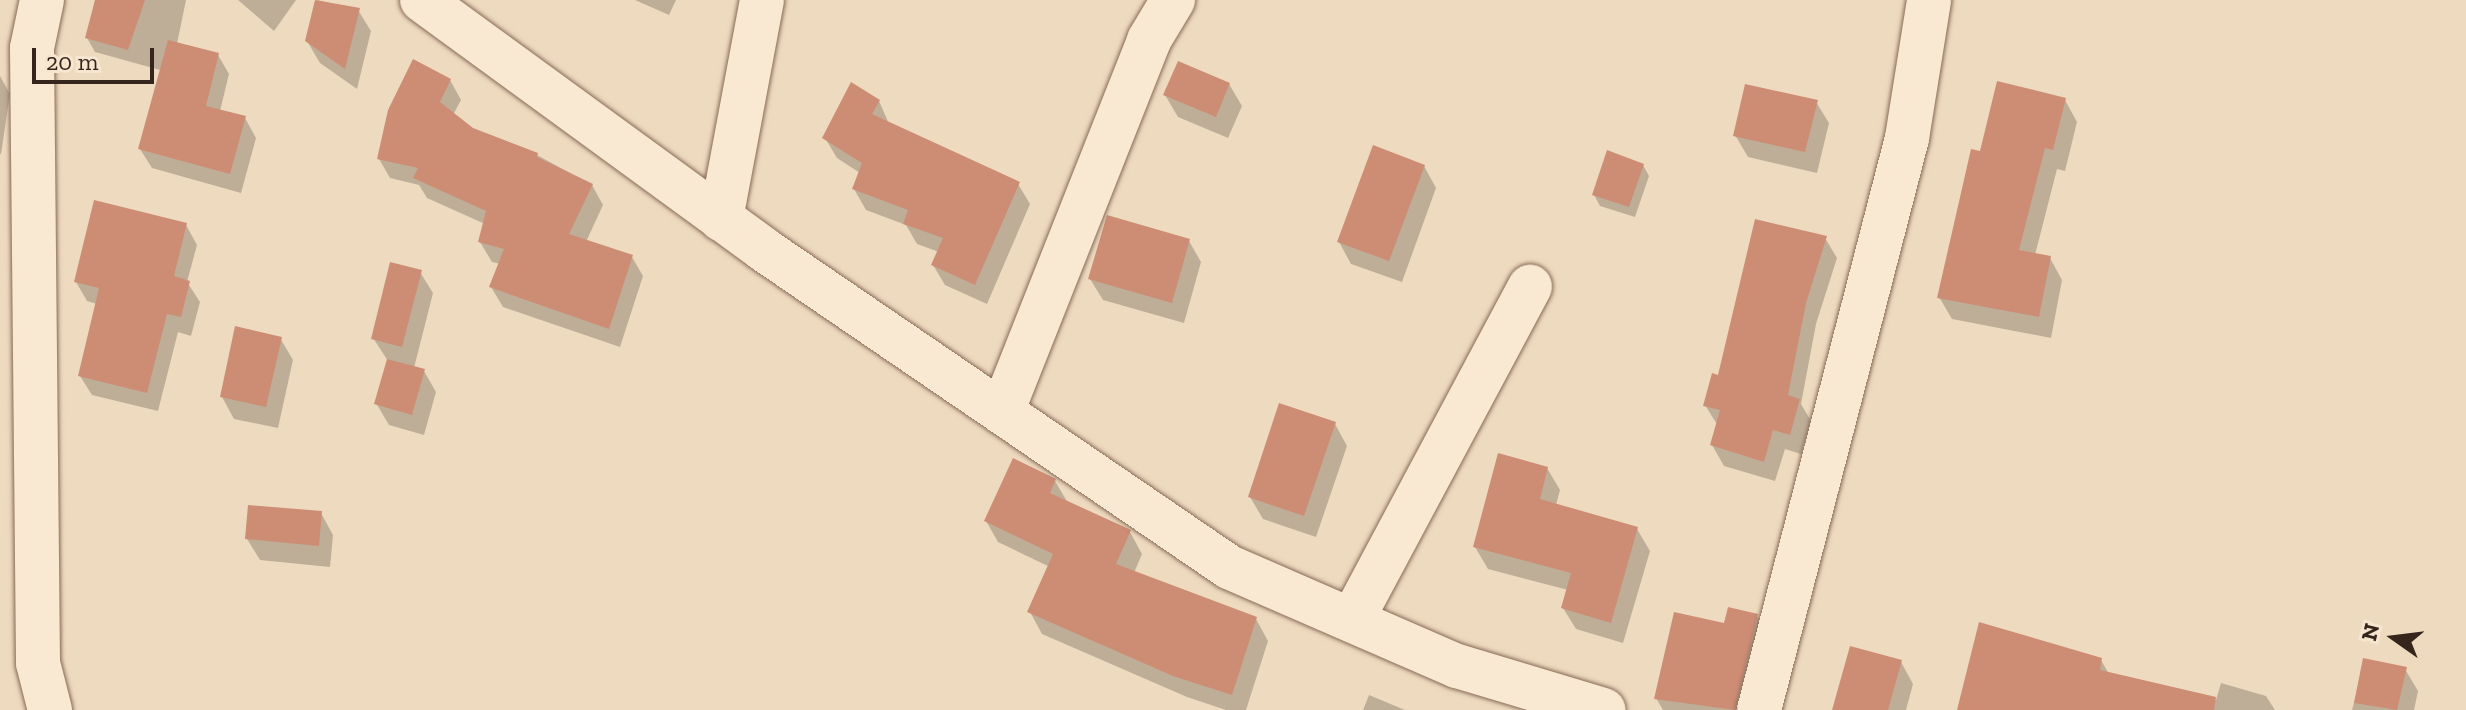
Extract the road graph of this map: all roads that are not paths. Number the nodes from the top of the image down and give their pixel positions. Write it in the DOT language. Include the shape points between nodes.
graph roads {
  1 [pos="42,0"];
  2 [pos="422,0"];
  3 [pos="762,0"];
  4 [pos="1173,0"];
  5 [pos="1929,0"];
  6 [pos="721,219"];
  7 [pos="1530,286"];
  8 [pos="1002,412"];
  9 [pos="1352,620"];
  10 [pos="19,661"];
  11 [pos="50,710"];
  12 [pos="1604,710"];
  13 [pos="1759,710"];
  1 -- 10 [label="street" via="32,48"];
  2 -- 6 [label="street"];
  3 -- 6 [label="street"];
  4 -- 8 [label="street" via="1149,40"];
  5 -- 13 [label="street" via="1907,138"];
  6 -- 8 [label="street"];
  7 -- 9 [label="street"];
  8 -- 9 [label="street" via="1229,567"];
  9 -- 12 [label="street" via="1457,666"];
  10 -- 11 [label="street"];
}
